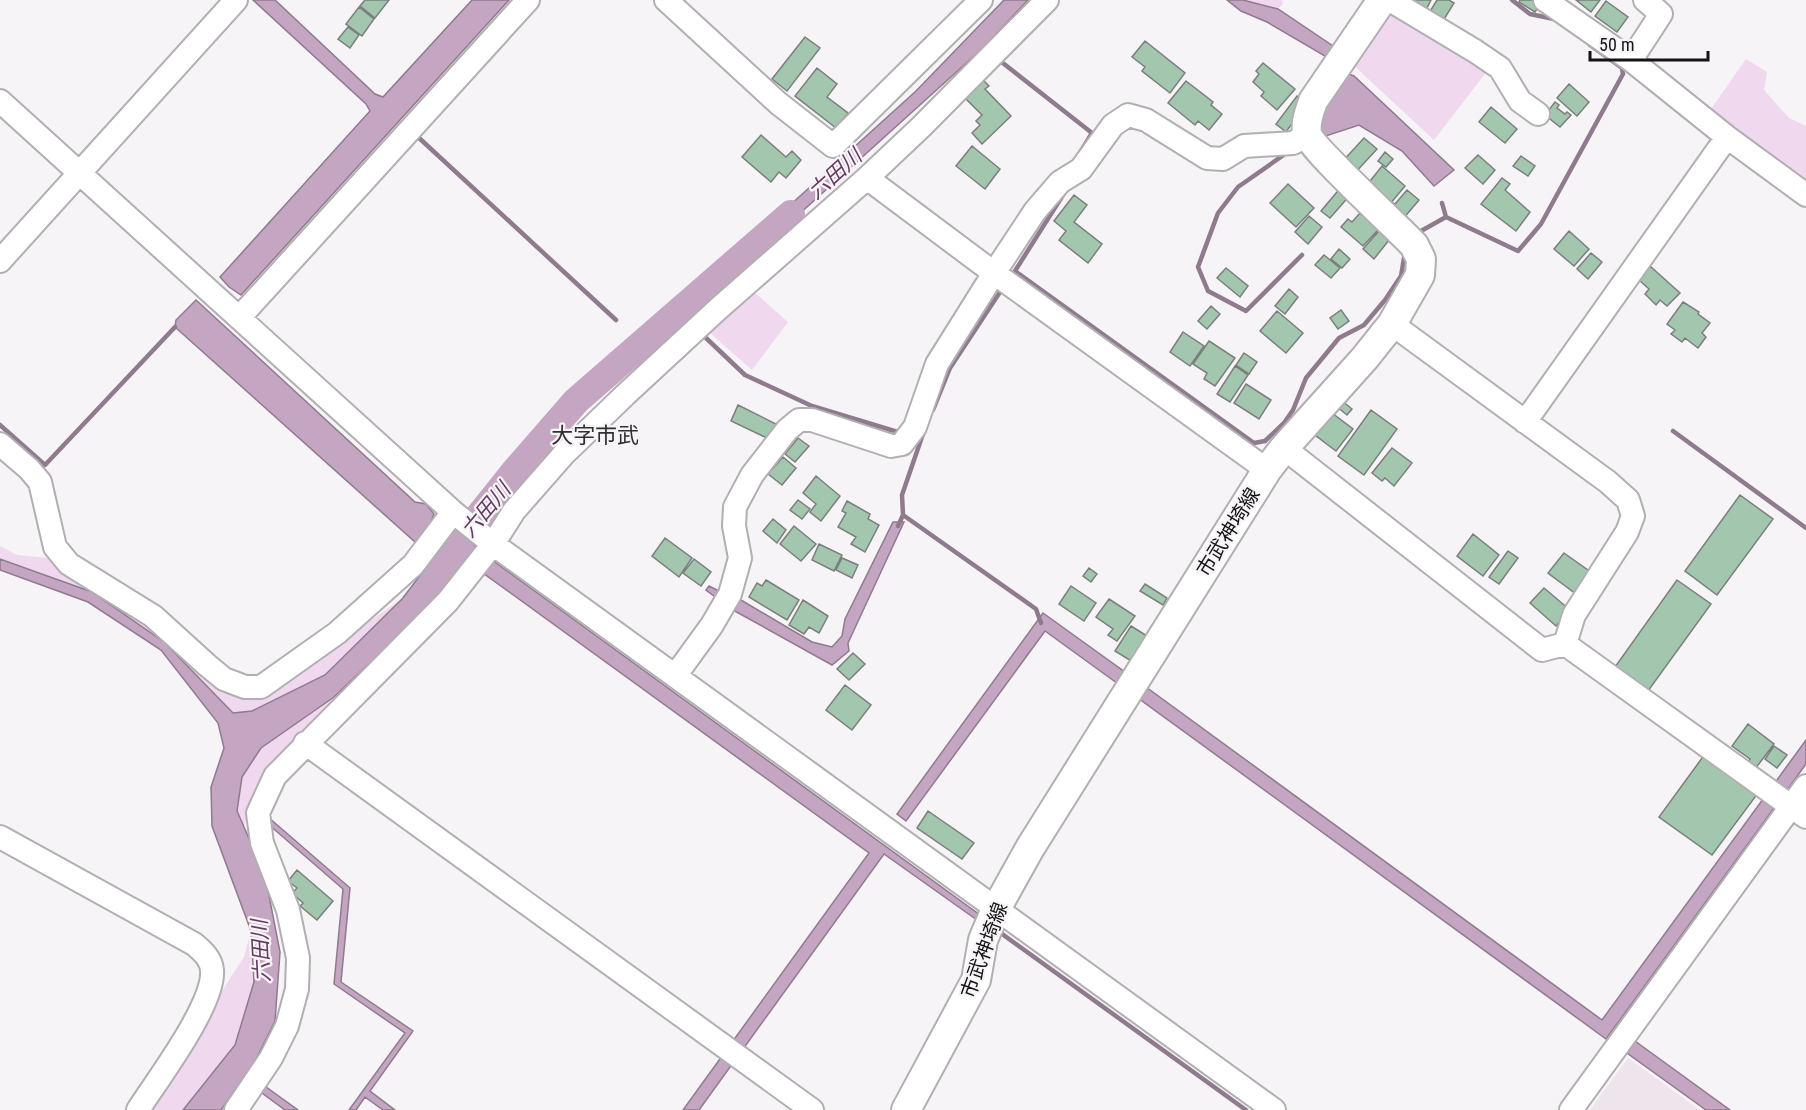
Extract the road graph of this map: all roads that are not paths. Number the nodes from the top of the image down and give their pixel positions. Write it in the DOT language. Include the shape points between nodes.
graph roads {
  1 [pos="236,0"];
  2 [pos="528,0"];
  3 [pos="666,0"];
  4 [pos="981,0"];
  5 [pos="1047,0"];
  6 [pos="1382,0"];
  7 [pos="1390,0"];
  8 [pos="1545,0"];
  9 [pos="1645,0"];
  10 [pos="1631,60"];
  11 [pos="0,101"];
  12 [pos="1538,114"];
  13 [pos="1308,135"];
  14 [pos="1727,137"];
  15 [pos="79,174"];
  16 [pos="867,178"];
  17 [pos="1806,195"];
  18 [pos="0,261"];
  19 [pos="994,273"];
  20 [pos="239,318"];
  21 [pos="1392,324"];
  22 [pos="1525,422"];
  23 [pos="1284,448"];
  24 [pos="3,454"];
  25 [pos="1267,470"];
  26 [pos="453,512"];
  27 [pos="493,544"];
  28 [pos="1565,644"];
  29 [pos="675,676"];
  30 [pos="306,743"];
  31 [pos="1806,786"];
  32 [pos="1794,809"];
  33 [pos="0,837"];
  34 [pos="996,909"];
  35 [pos="138,1110"];
  36 [pos="236,1110"];
  37 [pos="812,1110"];
  38 [pos="906,1110"];
  39 [pos="1274,1110"];
  40 [pos="1571,1110"];
  1 -- 15 [label="street"];
  2 -- 20 [label="street"];
  3 -- 4 [label="street" via="778,103 833,146"];
  5 -- 16 [label="street"];
  6 -- 13 [label="main road" via="1313,101 1307,120"];
  7 -- 12 [label="street" via="1500,68 1520,101"];
  8 -- 10 [label="street"];
  9 -- 10 [label="street" via="1661,14"];
  10 -- 14 [label="street"];
  11 -- 15 [label="street"];
  13 -- 19 [label="street" via="1293,143 1244,146 1223,159 1207,158 1146,120 1128,115 1113,125 1081,169 1060,182"];
  13 -- 21 [label="main road, 市武神埼線" via="1414,244 1421,259 1420,275"];
  14 -- 17 [label="street"];
  14 -- 22 [label="street"];
  15 -- 18 [label="street"];
  15 -- 20 [label="street"];
  16 -- 19 [label="street"];
  16 -- 27 [label="street" via="625,394 564,454 514,512"];
  19 -- 25 [label="street"];
  19 -- 29 [label="street" via="937,364 915,427 902,444 891,447 813,420 799,420 787,430 752,475 735,507 734,526 741,558 728,600"];
  20 -- 26 [label="street"];
  21 -- 22 [label="street"];
  21 -- 23 [label="main road, 市武神埼線"];
  22 -- 28 [label="street" via="1608,482 1628,500 1633,516 1627,532 1574,615"];
  23 -- 25 [label="main road, 市武神埼線"];
  23 -- 28 [label="street" via="1542,650"];
  24 -- 26 [label="street" via="29,469 40,482 55,547 69,564 153,616 215,672 244,687 261,687 337,633 413,565"];
  25 -- 34 [label="main road, 市武神埼線" via="1030,848"];
  26 -- 27 [label="street"];
  27 -- 29 [label="street"];
  27 -- 30 [label="street" via="448,601"];
  28 -- 32 [label="street"];
  29 -- 34 [label="street"];
  30 -- 36 [label="street" via="274,776 258,813 262,843 288,910 298,958 297,989 287,1026 271,1058"];
  30 -- 37 [label="street"];
  31 -- 32 [label="street"];
  32 -- 40 [label="street"];
  33 -- 35 [label="street" via="194,944 208,956 212,970 208,990 192,1028"];
  34 -- 38 [label="main road, 市武神埼線" via="983,940 976,980"];
  34 -- 39 [label="street"];
}
